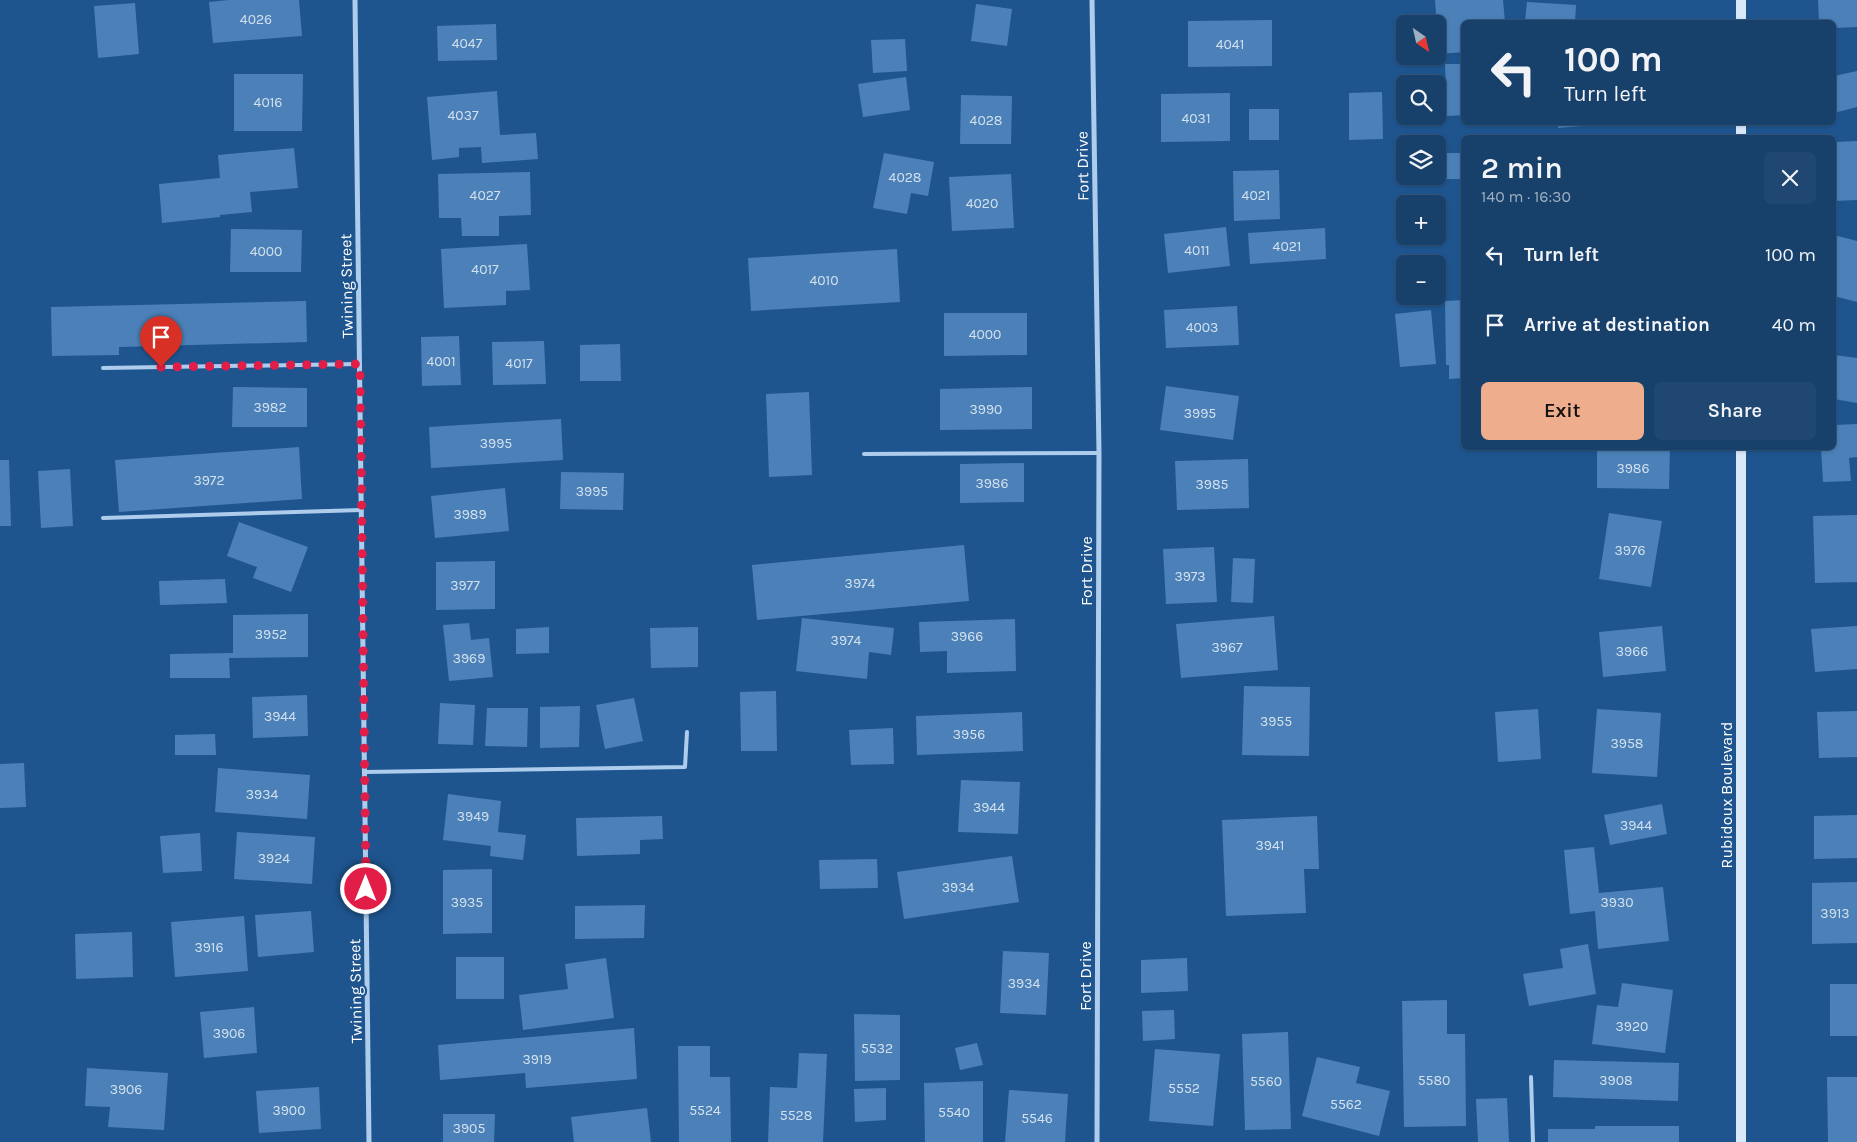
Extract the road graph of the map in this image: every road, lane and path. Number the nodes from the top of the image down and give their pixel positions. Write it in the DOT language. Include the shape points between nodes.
graph roads {
  1 [pos="355,0"];
  2 [pos="1092,0"];
  3 [pos="1741,0"];
  4 [pos="1741,20"];
  5 [pos="360,364"];
  6 [pos="103,368"];
  7 [pos="1741,450"];
  8 [pos="1099,452"];
  9 [pos="864,454"];
  10 [pos="361,510"];
  11 [pos="103,518"];
  12 [pos="687,732"];
  13 [pos="364,772"];
  14 [pos="1531,1078"];
  15 [pos="369,1142"];
  16 [pos="1097,1142"];
  17 [pos="1533,1142"];
  18 [pos="1741,1142"];
  1 -- 5 [label="street, Twining Street"];
  2 -- 8 [label="street, Fort Drive"];
  3 -- 4 [label="street"];
  5 -- 6 [label="lane"];
  5 -- 10 [label="street, Twining Street"];
  7 -- 18 [label="street, Rubidoux Boulevard"];
  8 -- 9 [label="lane"];
  8 -- 16 [label="street, Fort Drive"];
  10 -- 11 [label="lane"];
  10 -- 13 [label="street, Twining Street"];
  12 -- 13 [label="lane" via="685,767"];
  13 -- 15 [label="street, Twining Street"];
  14 -- 17 [label="lane"];
}
